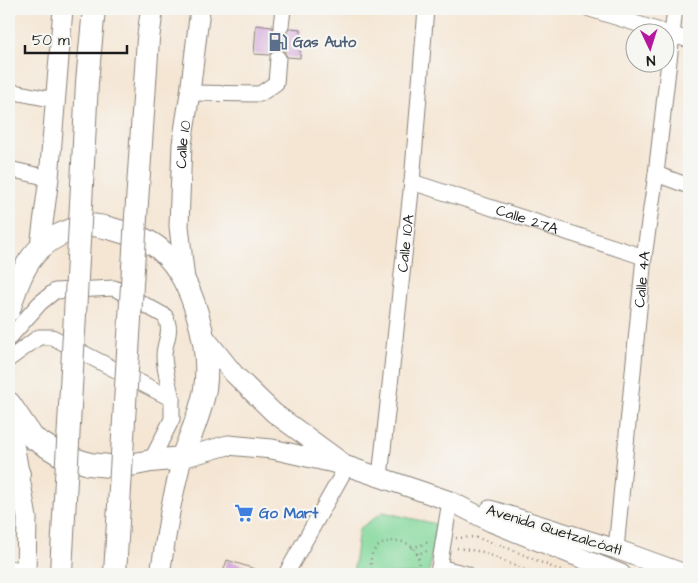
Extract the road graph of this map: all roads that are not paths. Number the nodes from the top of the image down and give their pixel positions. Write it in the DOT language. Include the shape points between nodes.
graph roads {
  1 [pos="63,9"];
  2 [pos="94,9"];
  3 [pos="152,9"];
  4 [pos="200,9"];
  5 [pos="283,9"];
  6 [pos="426,9"];
  7 [pos="590,9"];
  8 [pos="675,9"];
  9 [pos="633,22"];
  10 [pos="674,22"];
  11 [pos="281,26"];
  12 [pos="676,35"];
  13 [pos="689,40"];
  14 [pos="278,58"];
  15 [pos="668,72"];
  16 [pos="9,91"];
  17 [pos="190,93"];
  18 [pos="55,100"];
  19 [pos="9,169"];
  20 [pos="656,174"];
  21 [pos="49,178"];
  22 [pos="412,182"];
  23 [pos="689,186"];
  24 [pos="40,246"];
  25 [pos="644,257"];
  26 [pos="9,268"];
  27 [pos="185,280"];
  28 [pos="9,310"];
  29 [pos="202,334"];
  30 [pos="9,338"];
  31 [pos="9,359"];
  32 [pos="172,398"];
  33 [pos="9,404"];
  34 [pos="9,415"];
  35 [pos="182,458"];
  36 [pos="150,462"];
  37 [pos="14,465"];
  38 [pos="347,466"];
  39 [pos="380,477"];
  40 [pos="450,501"];
  41 [pos="616,549"];
  42 [pos="61,564"];
  43 [pos="115,565"];
  44 [pos="438,570"];
  45 [pos="20,571"];
  46 [pos="616,573"];
  47 [pos="160,574"];
  48 [pos="286,574"];
  49 [pos="467,574"];
  50 [pos="685,574"];
  1 -- 18 [label="main road"];
  2 -- 42 [label="highway, bridge" via="87,82"];
  3 -- 43 [label="highway, bridge"];
  4 -- 17 [label="main road, Calle 10"];
  5 -- 11 [label="street"];
  6 -- 22 [label="street, Calle 10A"];
  7 -- 9 [label="street"];
  8 -- 10 [label="street, Calle 4A"];
  12 -- 13 [label="street"];
  14 -- 17 [label="street" via="276,83 260,94"];
  15 -- 20 [label="street, Calle 4A"];
  16 -- 18 [label="street"];
  17 -- 27 [label="main road, Calle 10" via="182,144 179,226"];
  18 -- 21 [label="main road"];
  19 -- 21 [label="street"];
  20 -- 23 [label="street"];
  20 -- 25 [label="street, Calle 4A"];
  21 -- 24 [label="main road"];
  22 -- 25 [label="street, Calle 27A"];
  22 -- 39 [label="street, Calle 10A"];
  24 -- 26 [label="highway"];
  24 -- 27 [label="highway" via="62,233 87,225 114,230 142,238 163,252"];
  24 -- 28 [label="highway" via="18,279"];
  25 -- 41 [label="street, Calle 4A"];
  27 -- 29 [label="highway"];
  29 -- 35 [label="highway" via="205,389"];
  29 -- 38 [label="main road, Avenida Quetzalcóatl" via="234,374 274,413"];
  30 -- 32 [label="street" via="55,291 114,288 166,316 170,328 164,353"];
  31 -- 32 [label="street" via="39,337 52,337"];
  32 -- 36 [label="street" via="172,419"];
  33 -- 36 [label="highway" via="33,438 59,454 89,464 120,468"];
  34 -- 37 [label="main road"];
  35 -- 36 [label="highway"];
  35 -- 38 [label="main road, Avenida Quetzalcóatl" via="228,445 272,449"];
  35 -- 47 [label="main road"];
  37 -- 45 [label="main road" via="27,518"];
  38 -- 39 [label="main road, Avenida Quetzalcóatl"];
  38 -- 48 [label="street"];
  39 -- 40 [label="main road, Avenida Quetzalcóatl"];
  40 -- 41 [label="main road, Avenida Quetzalcóatl" via="495,511"];
  40 -- 44 [label="street"];
  40 -- 46 [label="main road, Avenida Quetzalcóatl" via="491,522"];
  41 -- 50 [label="main road, Avenida Quetzalcóatl"];
  44 -- 49 [label="street"];
}
